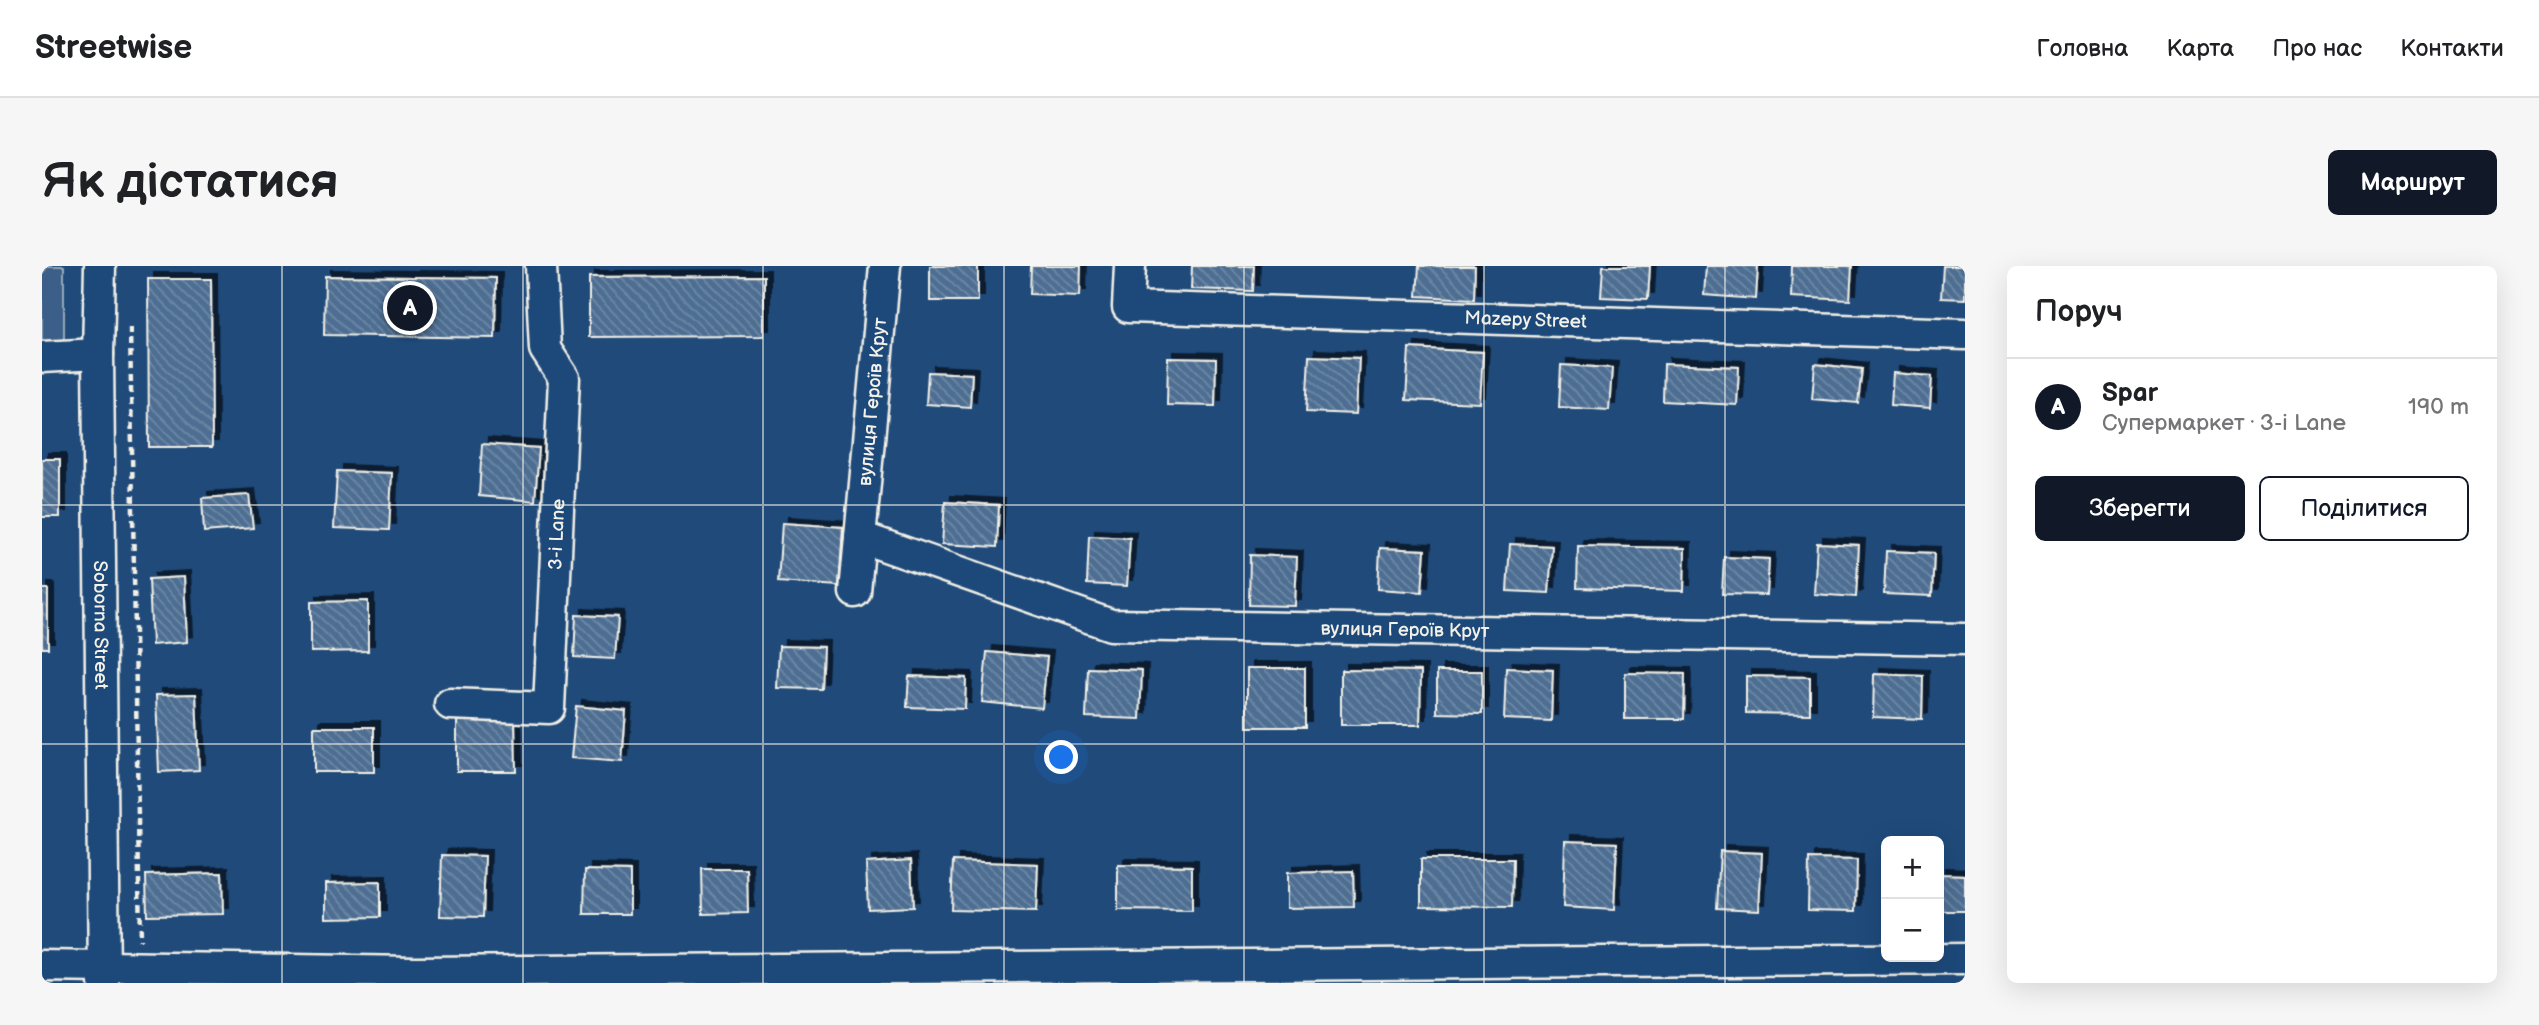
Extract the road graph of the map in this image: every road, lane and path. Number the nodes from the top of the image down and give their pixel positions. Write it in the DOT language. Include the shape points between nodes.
graph roads {
  1 [pos="100,266"];
  2 [pos="541,266"];
  3 [pos="885,266"];
  4 [pos="1130,266"];
  5 [pos="130,321"];
  6 [pos="1965,334"];
  7 [pos="98,354"];
  8 [pos="42,357"];
  9 [pos="860,537"];
  10 [pos="855,592"];
  11 [pos="1965,639"];
  12 [pos="450,704"];
  13 [pos="141,942"];
  14 [pos="1965,959"];
  15 [pos="42,966"];
  16 [pos="1504,972"];
  17 [pos="1861,972"];
  18 [pos="1215,974"];
  19 [pos="104,975"];
  20 [pos="912,975"];
  21 [pos="415,977"];
  22 [pos="616,977"];
  1 -- 7 [label="street, Soborna Street"];
  2 -- 12 [label="street, 3-i Lane" via="545,349 564,378 549,708"];
  3 -- 9 [label="street, вулиця Героїв Крут"];
  4 -- 6 [label="street, Mazepy Street" via="1128,307"];
  5 -- 13 [label="path"];
  7 -- 8 [label="street"];
  7 -- 19 [label="street, Soborna Street"];
  9 -- 10 [label="street, вулиця Героїв Крут"];
  9 -- 11 [label="street, вулиця Героїв Крут" via="1111,625"];
  14 -- 17 [label="street"];
  15 -- 19 [label="street"];
  16 -- 17 [label="street"];
  16 -- 18 [label="street"];
  18 -- 20 [label="street"];
  19 -- 21 [label="street"];
  20 -- 22 [label="street"];
  21 -- 22 [label="street"];
}
